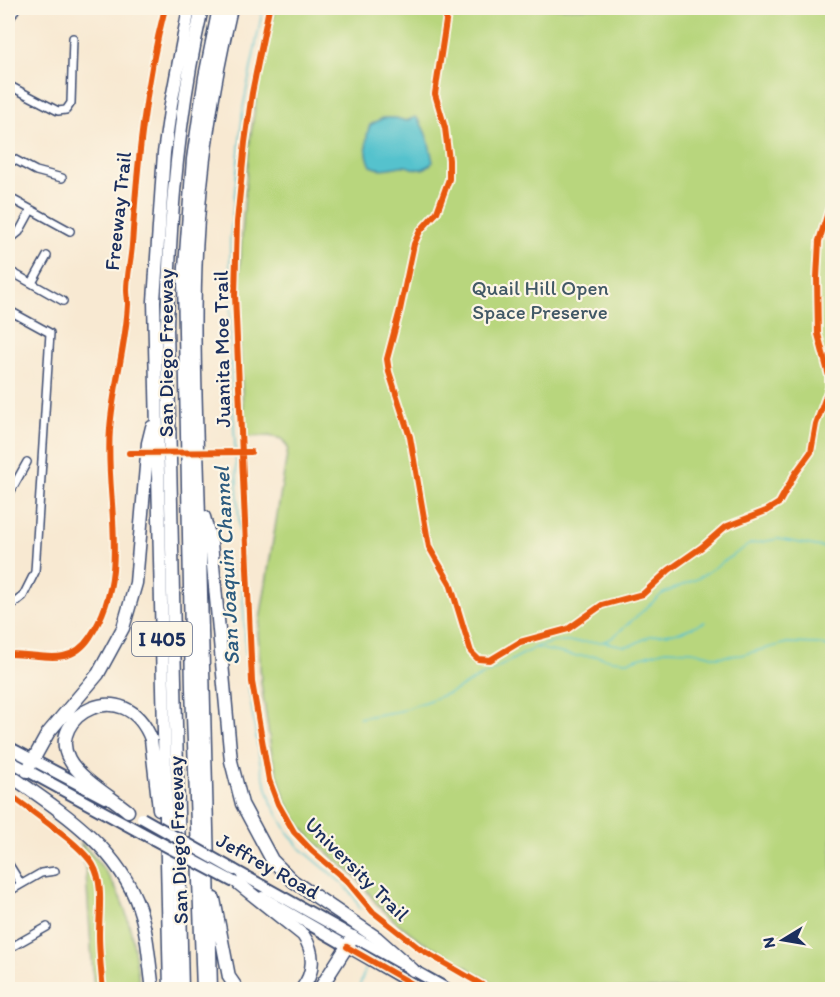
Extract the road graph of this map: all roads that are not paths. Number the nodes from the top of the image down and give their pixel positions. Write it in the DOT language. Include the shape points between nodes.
graph roads {
  1 [pos="16,8"];
  2 [pos="189,8"];
  3 [pos="202,8"];
  4 [pos="219,8"];
  5 [pos="231,8"];
  6 [pos="8,22"];
  7 [pos="73,38"];
  8 [pos="8,85"];
  9 [pos="8,156"];
  10 [pos="62,178"];
  11 [pos="8,197"];
  12 [pos="31,210"];
  13 [pos="70,231"];
  14 [pos="8,236"];
  15 [pos="47,256"];
  16 [pos="8,270"];
  17 [pos="32,284"];
  18 [pos="63,301"];
  19 [pos="8,310"];
  20 [pos="156,411"];
  21 [pos="27,462"];
  22 [pos="8,496"];
  23 [pos="199,498"];
  24 [pos="8,608"];
  25 [pos="8,747"];
  26 [pos="8,759"];
  27 [pos="30,765"];
  28 [pos="8,774"];
  29 [pos="128,811"];
  30 [pos="8,863"];
  31 [pos="167,867"];
  32 [pos="55,871"];
  33 [pos="209,875"];
  34 [pos="237,883"];
  35 [pos="21,884"];
  36 [pos="8,892"];
  37 [pos="47,927"];
  38 [pos="350,942"];
  39 [pos="8,949"];
  40 [pos="413,970"];
  41 [pos="153,990"];
  42 [pos="171,990"];
  43 [pos="182,990"];
  44 [pos="202,990"];
  45 [pos="211,990"];
  46 [pos="238,990"];
  47 [pos="301,990"];
  48 [pos="319,990"];
  49 [pos="423,990"];
  50 [pos="449,990"];
  1 -- 6 [label="street"];
  2 -- 20 [label="highway, San Diego Freeway / I 405" via="171,104 160,200 154,301"];
  3 -- 43 [label="highway" via="173,189 166,327"];
  4 -- 44 [label="highway, San Diego Freeway" via="193,159 184,281"];
  5 -- 23 [label="highway, San Diego Freeway / I 405" via="211,110 197,241"];
  7 -- 8 [label="street" via="71,103 66,110 58,111"];
  9 -- 10 [label="street" via="36,171"];
  11 -- 12 [label="street"];
  12 -- 13 [label="street"];
  12 -- 14 [label="street" via="19,232"];
  15 -- 17 [label="street"];
  16 -- 17 [label="street"];
  17 -- 18 [label="street"];
  19 -- 24 [label="street" via="50,333 35,572 22,596"];
  20 -- 27 [label="highway" via="148,443 141,543 130,610 98,674 48,734"];
  20 -- 31 [label="highway, San Diego Freeway / I 405"];
  21 -- 22 [label="street"];
  23 -- 33 [label="highway, San Diego Freeway / I 405"];
  23 -- 40 [label="highway" via="211,543 231,761 246,814 272,860 282,870 377,938"];
  25 -- 27 [label="main road, Jeffrey Road"];
  26 -- 27 [label="main road, Jeffrey Road"];
  27 -- 29 [label="main road, Jeffrey Road"];
  27 -- 34 [label="main road, bridge" via="142,833"];
  28 -- 41 [label="highway" via="92,836 117,865 143,920"];
  29 -- 31 [label="highway" via="76,770 66,753 72,722 106,704 126,708 136,715 151,739"];
  29 -- 38 [label="main road, Jeffrey Road, bridge" via="234,870"];
  30 -- 35 [label="street"];
  31 -- 42 [label="highway, San Diego Freeway / I 405"];
  32 -- 35 [label="street" via="41,873"];
  33 -- 45 [label="highway, San Diego Freeway / I 405"];
  33 -- 46 [label="highway" via="229,977"];
  34 -- 38 [label="main road"];
  34 -- 47 [label="highway" via="307,940 311,968"];
  35 -- 36 [label="street"];
  37 -- 39 [label="street"];
  38 -- 40 [label="main road, Jeffrey Road"];
  38 -- 48 [label="highway"];
  38 -- 49 [label="main road"];
  40 -- 50 [label="main road, Jeffrey Road"];
}
